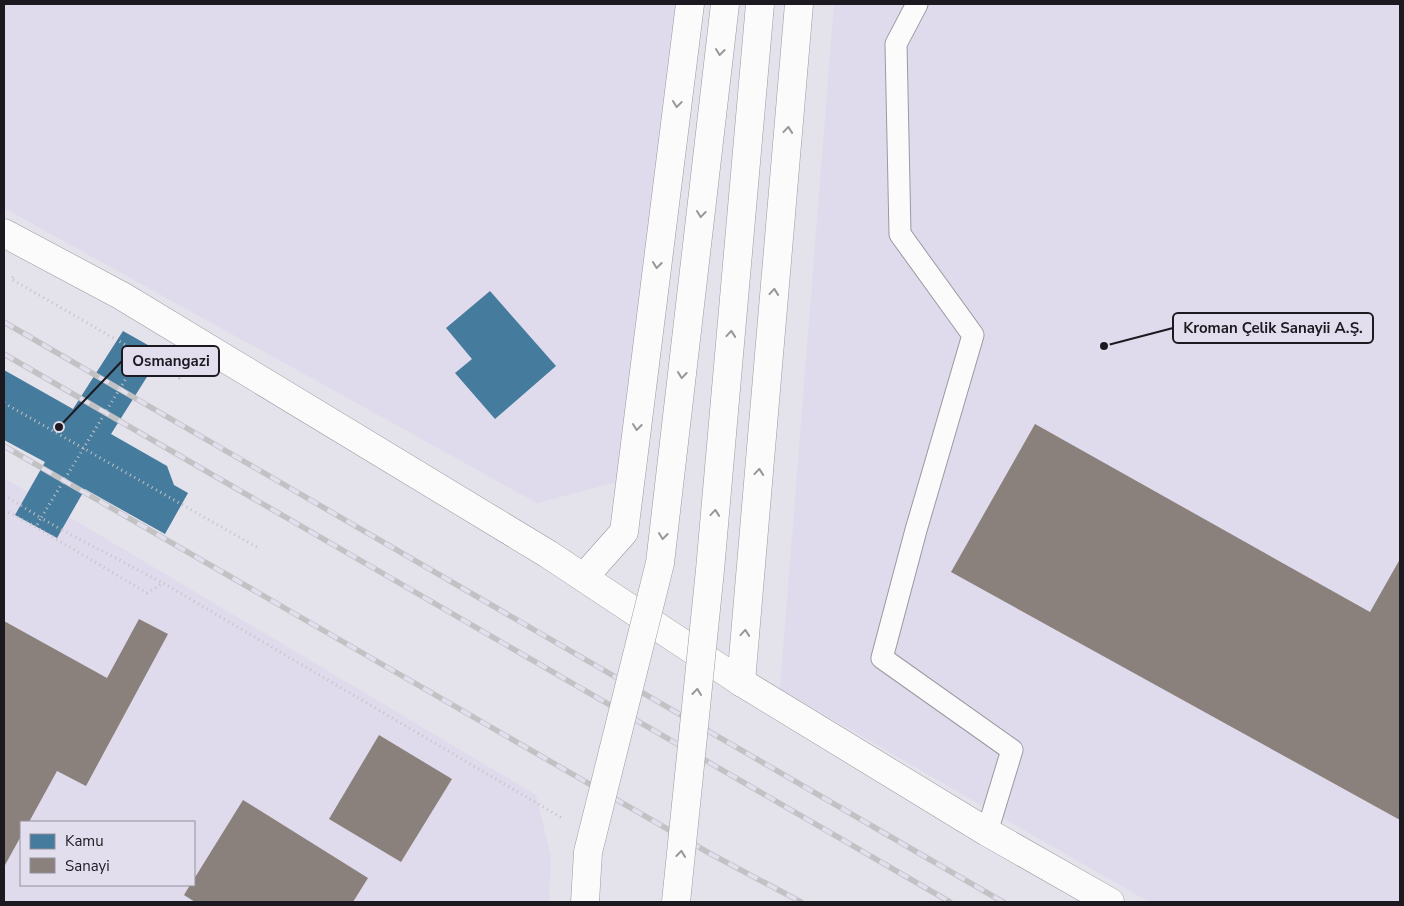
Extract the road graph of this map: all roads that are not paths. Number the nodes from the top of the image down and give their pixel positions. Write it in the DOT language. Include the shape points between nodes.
graph roads {
  1 [pos="690,4"];
  2 [pos="725,4"];
  3 [pos="760,4"];
  4 [pos="799,4"];
  5 [pos="917,4"];
  6 [pos="4,233"];
  7 [pos="584,577"];
  8 [pos="741,682"];
  9 [pos="987,832"];
  10 [pos="585,902"];
  11 [pos="676,902"];
  12 [pos="1110,902"];
  1 -- 7 [label="main road, one-way" via="624,532"];
  2 -- 10 [label="main road, one-way, bridge" via="660,563 588,852"];
  11 -- 3 [label="main road, one-way, bridge" via="710,570"];
  8 -- 4 [label="main road, one-way"];
  5 -- 9 [label="lane" via="896,44 900,234 972,335 882,658 1012,750"];
  6 -- 7 [label="main road" via="122,296"];
  7 -- 8 [label="main road"];
  8 -- 9 [label="main road"];
  9 -- 12 [label="main road"];
}
